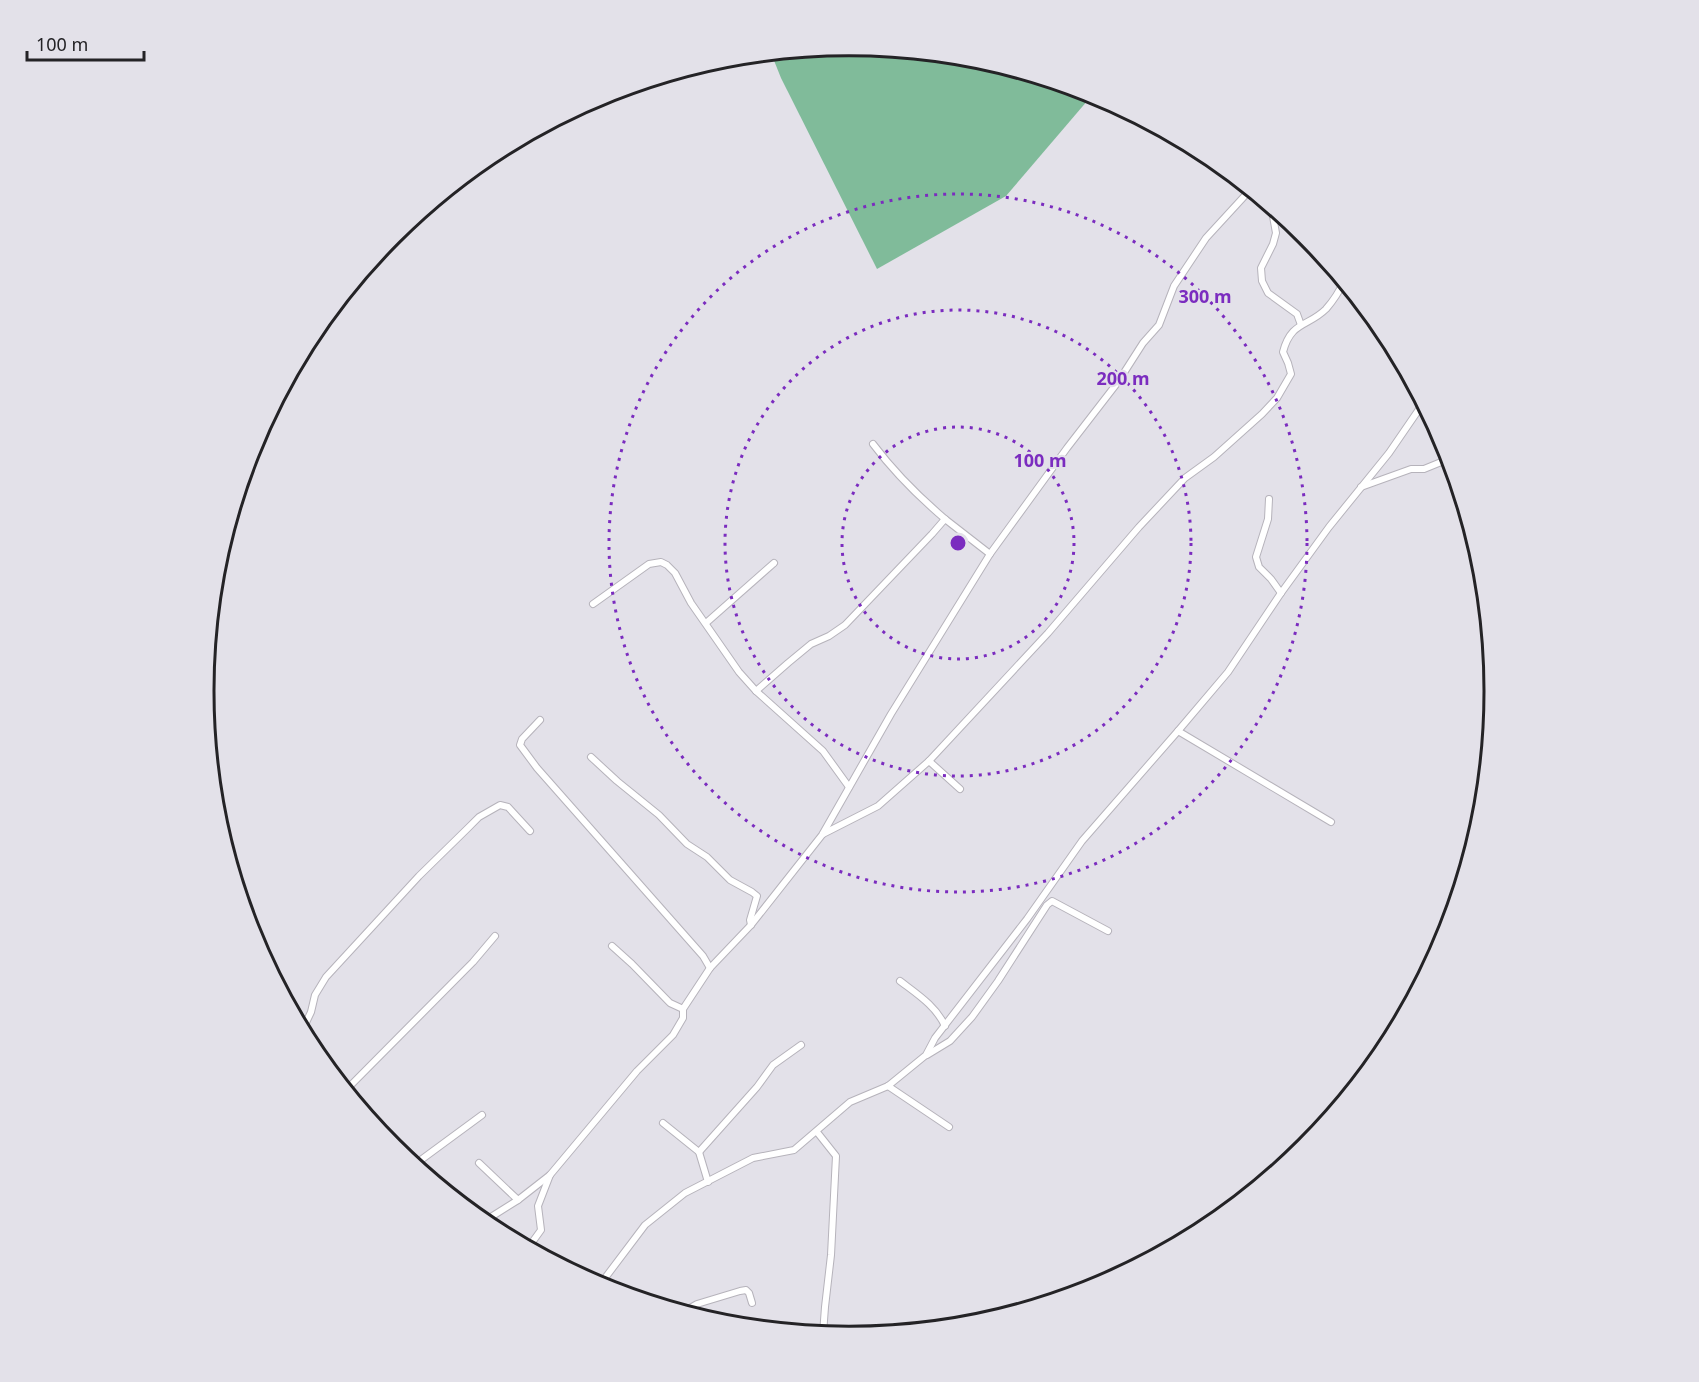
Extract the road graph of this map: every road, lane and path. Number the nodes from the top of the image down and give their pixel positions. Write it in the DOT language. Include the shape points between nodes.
graph roads {
  1 [pos="1246,195"];
  2 [pos="1273,217"];
  3 [pos="1340,287"];
  4 [pos="1301,325"];
  5 [pos="1419,410"];
  6 [pos="873,444"];
  7 [pos="1442,462"];
  8 [pos="1361,487"];
  9 [pos="1269,499"];
  10 [pos="945,519"];
  11 [pos="990,554"];
  12 [pos="774,563"];
  13 [pos="1281,593"];
  14 [pos="593,604"];
  15 [pos="706,623"];
  16 [pos="756,691"];
  17 [pos="540,720"];
  18 [pos="1178,731"];
  19 [pos="591,758"];
  20 [pos="929,762"];
  21 [pos="849,787"];
  22 [pos="960,789"];
  23 [pos="1331,822"];
  24 [pos="530,831"];
  25 [pos="822,835"];
  26 [pos="1027,919"];
  27 [pos="751,925"];
  28 [pos="1108,931"];
  29 [pos="495,936"];
  30 [pos="1025,937"];
  31 [pos="612,946"];
  32 [pos="710,968"];
  33 [pos="900,981"];
  34 [pos="683,1010"];
  35 [pos="307,1021"];
  36 [pos="945,1026"];
  37 [pos="801,1045"];
  38 [pos="926,1055"];
  39 [pos="351,1085"];
  40 [pos="888,1086"];
  41 [pos="482,1115"];
  42 [pos="663,1123"];
  43 [pos="949,1127"];
  44 [pos="817,1132"];
  45 [pos="699,1152"];
  46 [pos="421,1160"];
  47 [pos="479,1163"];
  48 [pos="550,1175"];
  49 [pos="708,1182"];
  50 [pos="518,1200"];
  51 [pos="492,1216"];
  52 [pos="533,1241"];
  53 [pos="605,1278"];
  54 [pos="752,1303"];
  55 [pos="692,1307"];
  56 [pos="824,1325"];
  1 -- 11 [label="street" via="1206,238 1174,286 1160,325"];
  2 -- 4 [label="street" via="1276,233 1261,268 1262,281 1268,292 1297,314"];
  3 -- 4 [label="street" via="1325,310"];
  4 -- 20 [label="street" via="1286,340 1283,352 1291,374 1277,398 1214,457 1185,478"];
  5 -- 8 [label="street"];
  6 -- 10 [label="street" via="919,497"];
  7 -- 8 [label="street"];
  8 -- 13 [label="street"];
  9 -- 13 [label="street" via="1269,519 1256,557 1259,567"];
  10 -- 11 [label="street"];
  10 -- 16 [label="street" via="845,625 812,644"];
  11 -- 21 [label="street"];
  12 -- 15 [label="street"];
  13 -- 18 [label="street" via="1228,672"];
  14 -- 15 [label="street" via="649,564 661,562 675,573"];
  15 -- 16 [label="street"];
  16 -- 21 [label="street" via="823,751"];
  17 -- 32 [label="street" via="520,745"];
  18 -- 23 [label="street"];
  18 -- 26 [label="street" via="1082,840"];
  19 -- 27 [label="street" via="730,880 757,896"];
  20 -- 22 [label="street"];
  20 -- 25 [label="street" via="878,806"];
  21 -- 25 [label="street"];
  24 -- 35 [label="street" via="508,807 500,805 479,817 326,977"];
  25 -- 27 [label="street"];
  26 -- 30 [label="street"];
  26 -- 36 [label="street"];
  27 -- 32 [label="street"];
  28 -- 30 [label="street" via="1052,901"];
  29 -- 39 [label="street"];
  30 -- 38 [label="street" via="972,1017 950,1041"];
  31 -- 34 [label="street" via="670,1003"];
  32 -- 34 [label="street"];
  33 -- 36 [label="street" via="934,1009"];
  34 -- 48 [label="street" via="673,1035 637,1071"];
  36 -- 38 [label="street"];
  37 -- 45 [label="street" via="773,1065"];
  38 -- 40 [label="street"];
  40 -- 43 [label="street"];
  40 -- 44 [label="street" via="850,1102"];
  41 -- 46 [label="street"];
  42 -- 45 [label="street"];
  44 -- 49 [label="street" via="794,1150 753,1158"];
  44 -- 56 [label="street" via="836,1156"];
  45 -- 49 [label="street"];
  47 -- 50 [label="street"];
  48 -- 50 [label="street"];
  48 -- 52 [label="street" via="538,1206 541,1230"];
  49 -- 53 [label="street" via="685,1193 645,1225"];
  50 -- 51 [label="street"];
  54 -- 55 [label="street" via="746,1290"];
}
